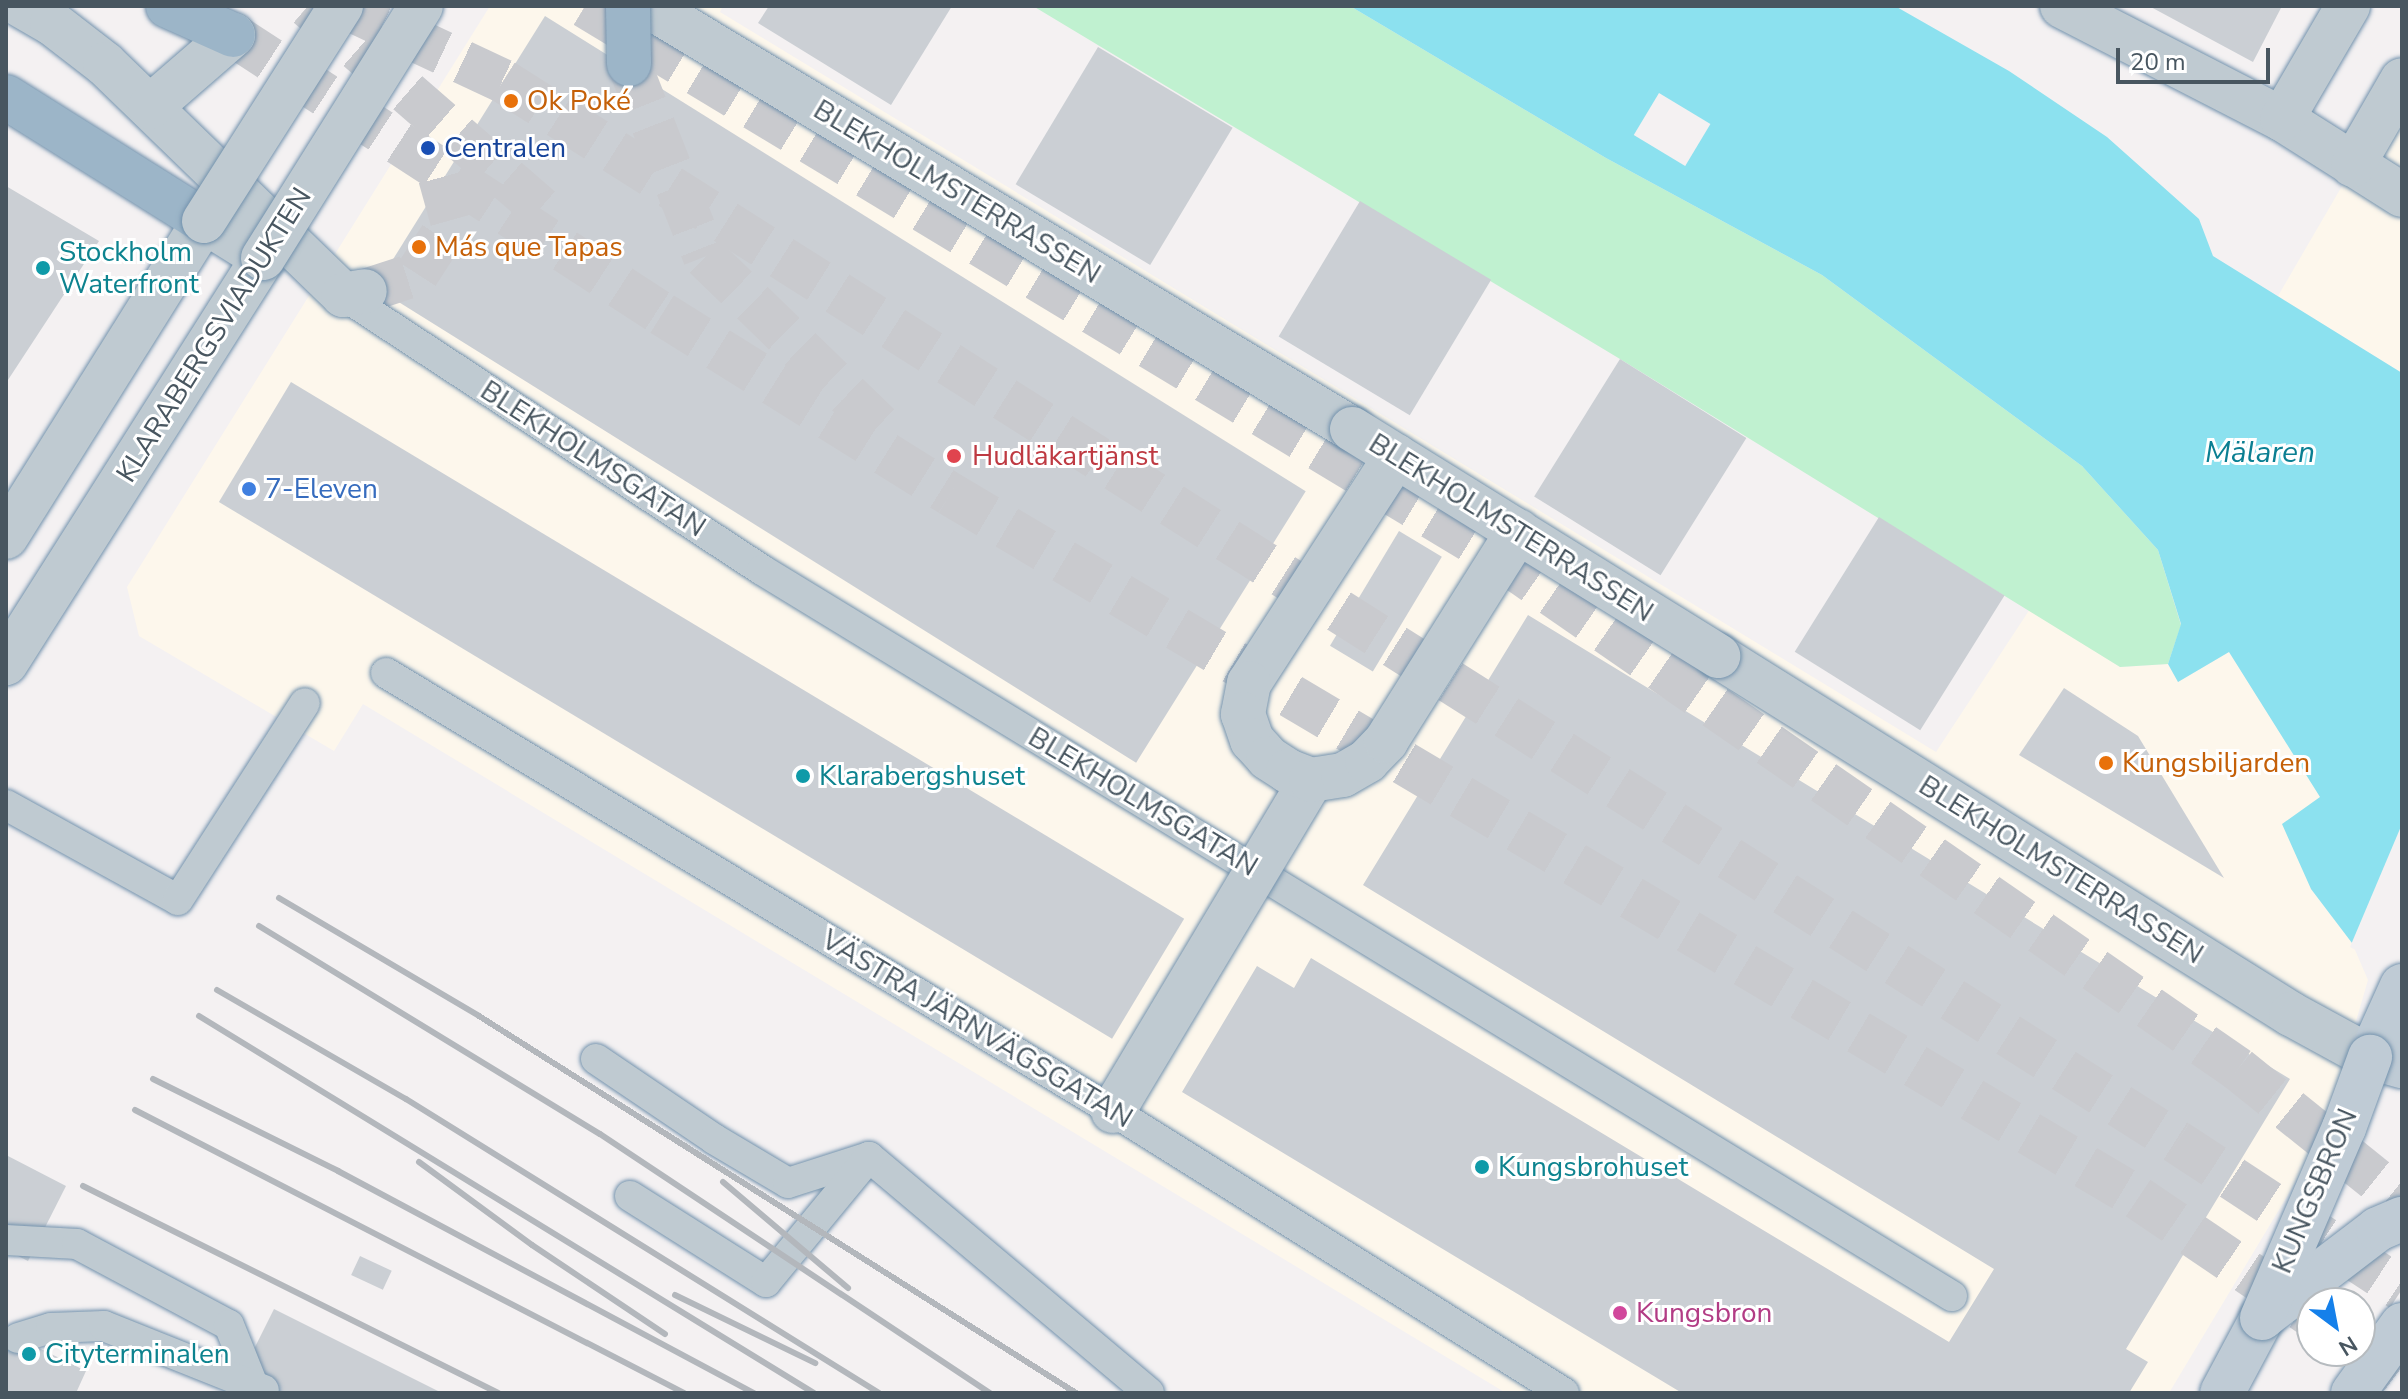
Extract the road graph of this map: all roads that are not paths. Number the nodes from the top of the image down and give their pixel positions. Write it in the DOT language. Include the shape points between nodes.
graph roads {
  1 [pos="22,6"];
  2 [pos="168,6"];
  3 [pos="341,6"];
  4 [pos="421,6"];
  5 [pos="628,6"];
  6 [pos="648,6"];
  7 [pos="2062,6"];
  8 [pos="2348,6"];
  9 [pos="233,35"];
  10 [pos="629,64"];
  11 [pos="2402,80"];
  12 [pos="6,97"];
  13 [pos="150,107"];
  14 [pos="2282,119"];
  15 [pos="2353,165"];
  16 [pos="2402,195"];
  17 [pos="204,221"];
  18 [pos="263,258"];
  19 [pos="354,293"];
  20 [pos="1396,456"];
  21 [pos="1518,531"];
  22 [pos="6,537"];
  23 [pos="6,663"];
  24 [pos="386,673"];
  25 [pos="305,703"];
  26 [pos="1311,780"];
  27 [pos="6,805"];
  28 [pos="2402,986"];
  29 [pos="596,1059"];
  30 [pos="2386,1062"];
  31 [pos="1113,1111"];
  32 [pos="869,1157"];
  33 [pos="630,1196"];
  34 [pos="2402,1219"];
  35 [pos="6,1240"];
  36 [pos="1952,1296"];
  37 [pos="2262,1318"];
  38 [pos="2402,1325"];
  39 [pos="18,1338"];
  40 [pos="261,1389"];
  41 [pos="1149,1393"];
  42 [pos="1564,1393"];
  43 [pos="2222,1393"];
  44 [pos="2353,1393"];
  1 -- 13 [label="street" via="105,64"];
  2 -- 9 [label="highway"];
  3 -- 17 [label="street, bridge"];
  4 -- 18 [label="street, KLARABERGSVIADUKTEN, bridge"];
  5 -- 10 [label="highway, bridge"];
  6 -- 20 [label="street, BLEKHOLMSTERRASSEN, bridge"];
  7 -- 14 [label="street"];
  8 -- 14 [label="street"];
  9 -- 13 [label="street"];
  11 -- 15 [label="street"];
  12 -- 17 [label="highway"];
  13 -- 19 [label="street"];
  14 -- 15 [label="street"];
  15 -- 16 [label="street"];
  17 -- 18 [label="street"];
  17 -- 22 [label="street"];
  18 -- 23 [label="street, KLARABERGSVIADUKTEN"];
  19 -- 36 [label="lane, BLEKHOLMSGATAN" via="762,570"];
  20 -- 21 [label="street, BLEKHOLMSTERRASSEN, bridge"];
  20 -- 26 [label="street, bridge" via="1249,683 1243,714 1252,740 1268,758"];
  21 -- 26 [label="street, bridge" via="1386,741 1343,775"];
  21 -- 30 [label="street, BLEKHOLMSTERRASSEN, bridge" via="2291,1014"];
  24 -- 31 [label="lane, VÄSTRA JÄRNVÄGSGATAN, bridge"];
  25 -- 27 [label="lane, bridge" via="178,900"];
  26 -- 31 [label="street, bridge"];
  28 -- 30 [label="main road, KUNGSBRON"];
  29 -- 32 [label="lane" via="788,1183"];
  30 -- 37 [label="main road, KUNGSBRON, bridge" via="2344,1128"];
  31 -- 42 [label="lane, VÄSTRA JÄRNVÄGSGATAN, bridge"];
  32 -- 33 [label="lane" via="766,1282"];
  32 -- 41 [label="lane"];
  34 -- 37 [label="main road, bridge" via="2378,1229"];
  35 -- 40 [label="lane" via="77,1244 229,1325"];
  37 -- 43 [label="main road, KUNGSBRON"];
  38 -- 44 [label="main road, bridge"];
  39 -- 40 [label="lane" via="51,1328 104,1326"];
}
